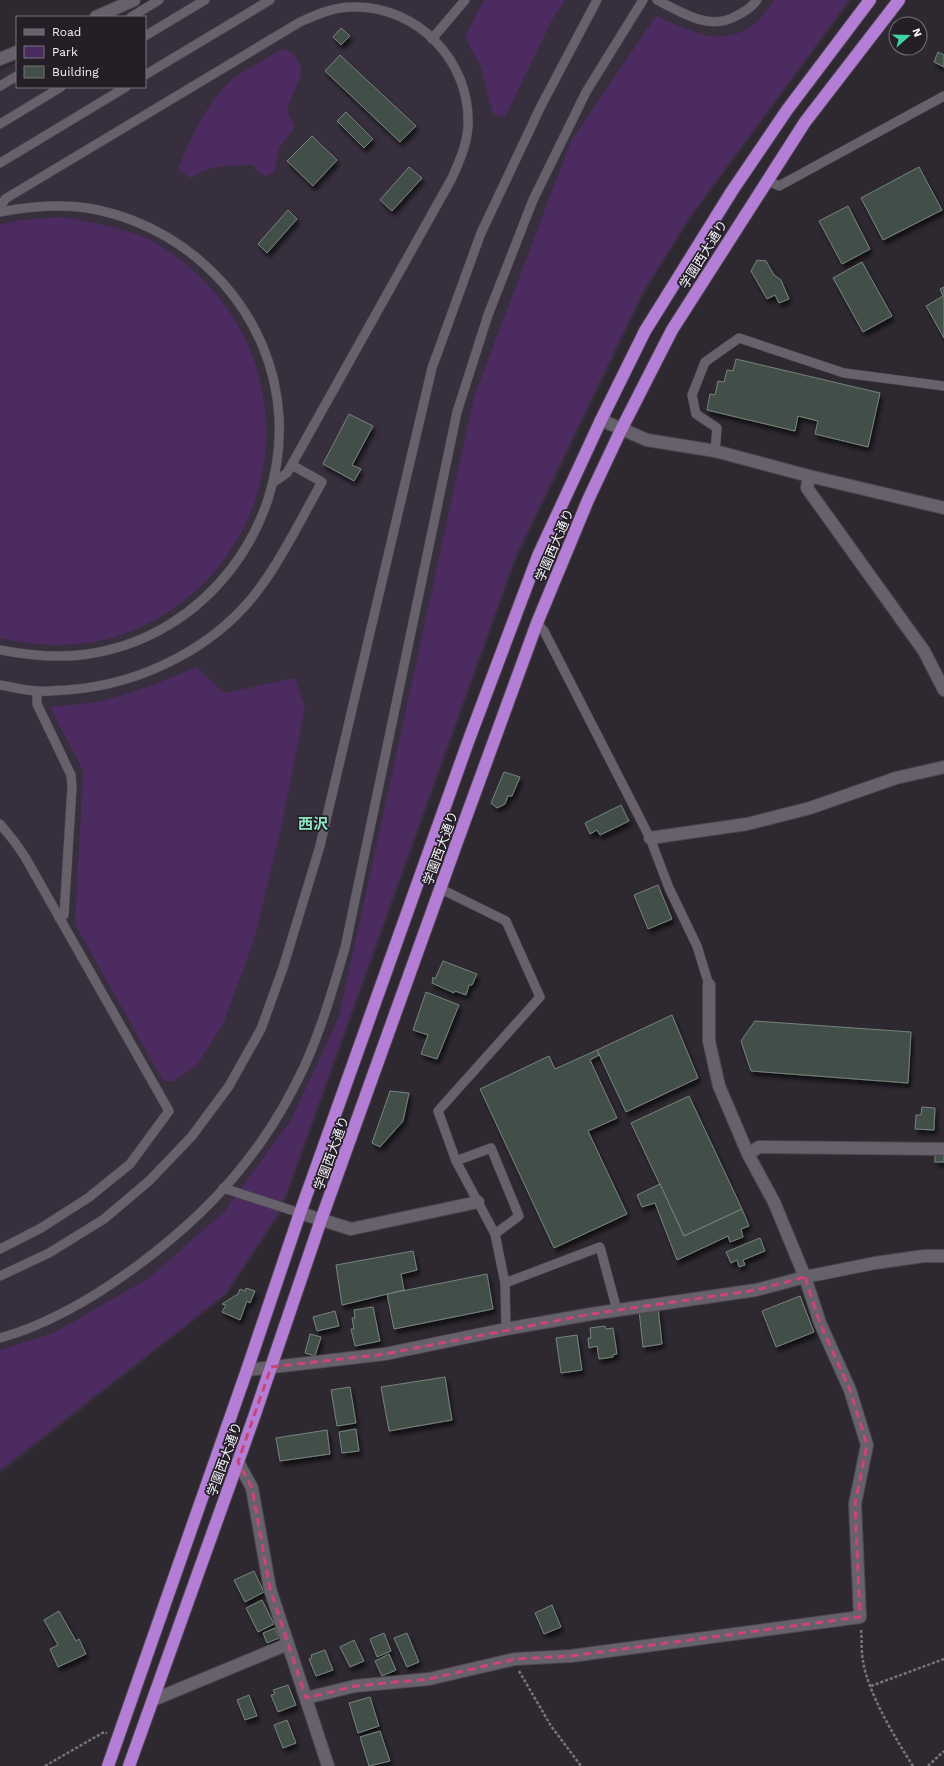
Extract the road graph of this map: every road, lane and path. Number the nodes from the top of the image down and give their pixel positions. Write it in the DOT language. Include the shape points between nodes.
graph roads {
  1 [pos="134,0"];
  2 [pos="158,0"];
  3 [pos="205,0"];
  4 [pos="270,0"];
  5 [pos="465,0"];
  6 [pos="597,0"];
  7 [pos="642,0"];
  8 [pos="657,0"];
  9 [pos="757,0"];
  10 [pos="870,0"];
  11 [pos="899,0"];
  12 [pos="98,16"];
  13 [pos="133,16"];
  14 [pos="146,35"];
  15 [pos="432,38"];
  16 [pos="16,52"];
  17 [pos="0,59"];
  18 [pos="146,74"];
  19 [pos="16,77"];
  20 [pos="0,86"];
  21 [pos="59,88"];
  22 [pos="124,88"];
  23 [pos="944,96"];
  24 [pos="0,124"];
  25 [pos="0,163"];
  26 [pos="766,180"];
  27 [pos="0,211"];
  28 [pos="944,386"];
  29 [pos="601,420"];
  30 [pos="621,430"];
  31 [pos="715,451"];
  32 [pos="292,465"];
  33 [pos="810,476"];
  34 [pos="274,482"];
  35 [pos="944,508"];
  36 [pos="536,623"];
  37 [pos="0,650"];
  38 [pos="0,685"];
  39 [pos="944,690"];
  40 [pos="37,691"];
  41 [pos="944,766"];
  42 [pos="0,824"];
  43 [pos="650,838"];
  44 [pos="441,889"];
  45 [pos="59,918"];
  46 [pos="710,985"];
  47 [pos="944,1149"];
  48 [pos="748,1154"];
  49 [pos="456,1161"];
  50 [pos="223,1188"];
  51 [pos="478,1202"];
  52 [pos="300,1213"];
  53 [pos="322,1220"];
  54 [pos="495,1234"];
  55 [pos="0,1249"];
  56 [pos="944,1256"];
  57 [pos="0,1276"];
  58 [pos="805,1277"];
  59 [pos="505,1283"];
  60 [pos="617,1310"];
  61 [pos="506,1329"];
  62 [pos="0,1338"];
  63 [pos="271,1367"];
  64 [pos="247,1370"];
  65 [pos="238,1462"];
  66 [pos="860,1617"];
  67 [pos="288,1644"];
  68 [pos="516,1659"];
  69 [pos="944,1659"];
  70 [pos="871,1686"];
  71 [pos="306,1698"];
  72 [pos="153,1700"];
  73 [pos="118,1737"];
  74 [pos="944,1751"];
  75 [pos="46,1766"];
  76 [pos="108,1766"];
  77 [pos="130,1766"];
  78 [pos="328,1766"];
  79 [pos="581,1766"];
  80 [pos="913,1766"];
  81 [pos="928,1766"];
  1 -- 12 [label="street"];
  2 -- 13 [label="lane"];
  3 -- 14 [label="lane"];
  4 -- 18 [label="lane"];
  5 -- 15 [label="lane"];
  6 -- 57 [label="lane" via="541,106 481,233 432,368 320,846 284,968 261,1029 229,1086 192,1136 150,1180 104,1218 49,1253"];
  7 -- 50 [label="lane" via="586,92 533,200 488,315 457,412 359,886 345,948 323,1022 304,1066 278,1114 249,1159"];
  8 -- 9 [label="lane" via="698,20 717,23 734,18 752,8"];
  10 -- 29 [label="highway, 学園西大通り" via="787,110 732,191 645,331"];
  11 -- 26 [label="highway, 学園西大通り" via="805,122"];
  15 -- 27 [label="lane" via="418,25 378,9 351,7 324,11 300,22 12,194 5,199"];
  15 -- 32 [label="lane" via="445,51 459,74 467,100 468,127 463,154"];
  16 -- 17 [label="street"];
  19 -- 20 [label="lane"];
  21 -- 24 [label="lane"];
  22 -- 25 [label="lane"];
  23 -- 26 [label="lane" via="779,186"];
  26 -- 30 [label="highway, 学園西大通り" via="672,330"];
  27 -- 34 [label="lane" via="64,206 128,218 158,231 211,270 233,294 251,322 265,352 274,384 279,423"];
  28 -- 31 [label="lane" via="844,373 740,338 705,362 692,395 696,414 717,428"];
  29 -- 30 [label="street"];
  29 -- 52 [label="highway, 学園西大通り" via="538,556 468,742"];
  30 -- 31 [label="street" via="647,440"];
  30 -- 36 [label="highway, 学園西大通り"];
  31 -- 33 [label="street"];
  32 -- 34 [label="lane" via="287,473"];
  32 -- 40 [label="lane" via="322,482 264,582 242,609 215,634 149,672 111,684"];
  33 -- 35 [label="street"];
  33 -- 39 [label="street" via="807,488 924,652"];
  34 -- 37 [label="lane" via="264,513 250,543 210,595 184,616 126,645 94,653 28,655"];
  36 -- 43 [label="lane" via="544,631"];
  36 -- 44 [label="highway, 学園西大通り"];
  38 -- 40 [label="lane"];
  40 -- 45 [label="lane" via="37,704 71,775 64,915"];
  41 -- 43 [label="street" via="896,778 810,808 747,824"];
  42 -- 45 [label="lane" via="25,857"];
  43 -- 46 [label="lane" via="669,888 697,946"];
  44 -- 49 [label="lane" via="506,921 540,997 438,1111"];
  44 -- 53 [label="highway, 学園西大通り"];
  45 -- 55 [label="lane" via="169,1111 130,1164 94,1193 41,1228"];
  46 -- 48 [label="street" via="709,1042 719,1086"];
  47 -- 48 [label="street" via="759,1147"];
  48 -- 58 [label="street" via="774,1202"];
  49 -- 51 [label="lane"];
  49 -- 54 [label="lane" via="491,1148 519,1216"];
  50 -- 52 [label="lane"];
  50 -- 62 [label="lane" via="182,1230 103,1290 61,1313 13,1335"];
  51 -- 53 [label="street" via="351,1229"];
  51 -- 54 [label="lane"];
  52 -- 53 [label="street"];
  52 -- 64 [label="highway, 学園西大通り"];
  53 -- 63 [label="highway, 学園西大通り"];
  54 -- 59 [label="lane"];
  56 -- 58 [label="street" via="924,1256 875,1263"];
  58 -- 60 [label="street" via="756,1290"];
  58 -- 66 [label="street" via="820,1323 850,1390 867,1445 854,1504"];
  59 -- 60 [label="lane" via="600,1247"];
  59 -- 61 [label="lane"];
  60 -- 61 [label="street"];
  61 -- 63 [label="street" via="385,1354"];
  63 -- 64 [label="street"];
  63 -- 65 [label="highway, 学園西大通り"];
  64 -- 73 [label="highway, 学園西大通り"];
  65 -- 67 [label="street" via="252,1488 270,1589"];
  65 -- 72 [label="highway, 学園西大通り"];
  66 -- 68 [label="street" via="571,1656"];
  66 -- 70 [label="path" via="863,1661"];
  67 -- 71 [label="street"];
  67 -- 72 [label="street"];
  68 -- 71 [label="street" via="429,1679 355,1686"];
  68 -- 79 [label="path" via="520,1673 551,1726"];
  69 -- 70 [label="path"];
  70 -- 80 [label="path"];
  71 -- 78 [label="street"];
  72 -- 77 [label="highway, 学園西大通り"];
  73 -- 75 [label="path" via="104,1732"];
  73 -- 76 [label="highway, 学園西大通り"];
  74 -- 81 [label="path"];
}
